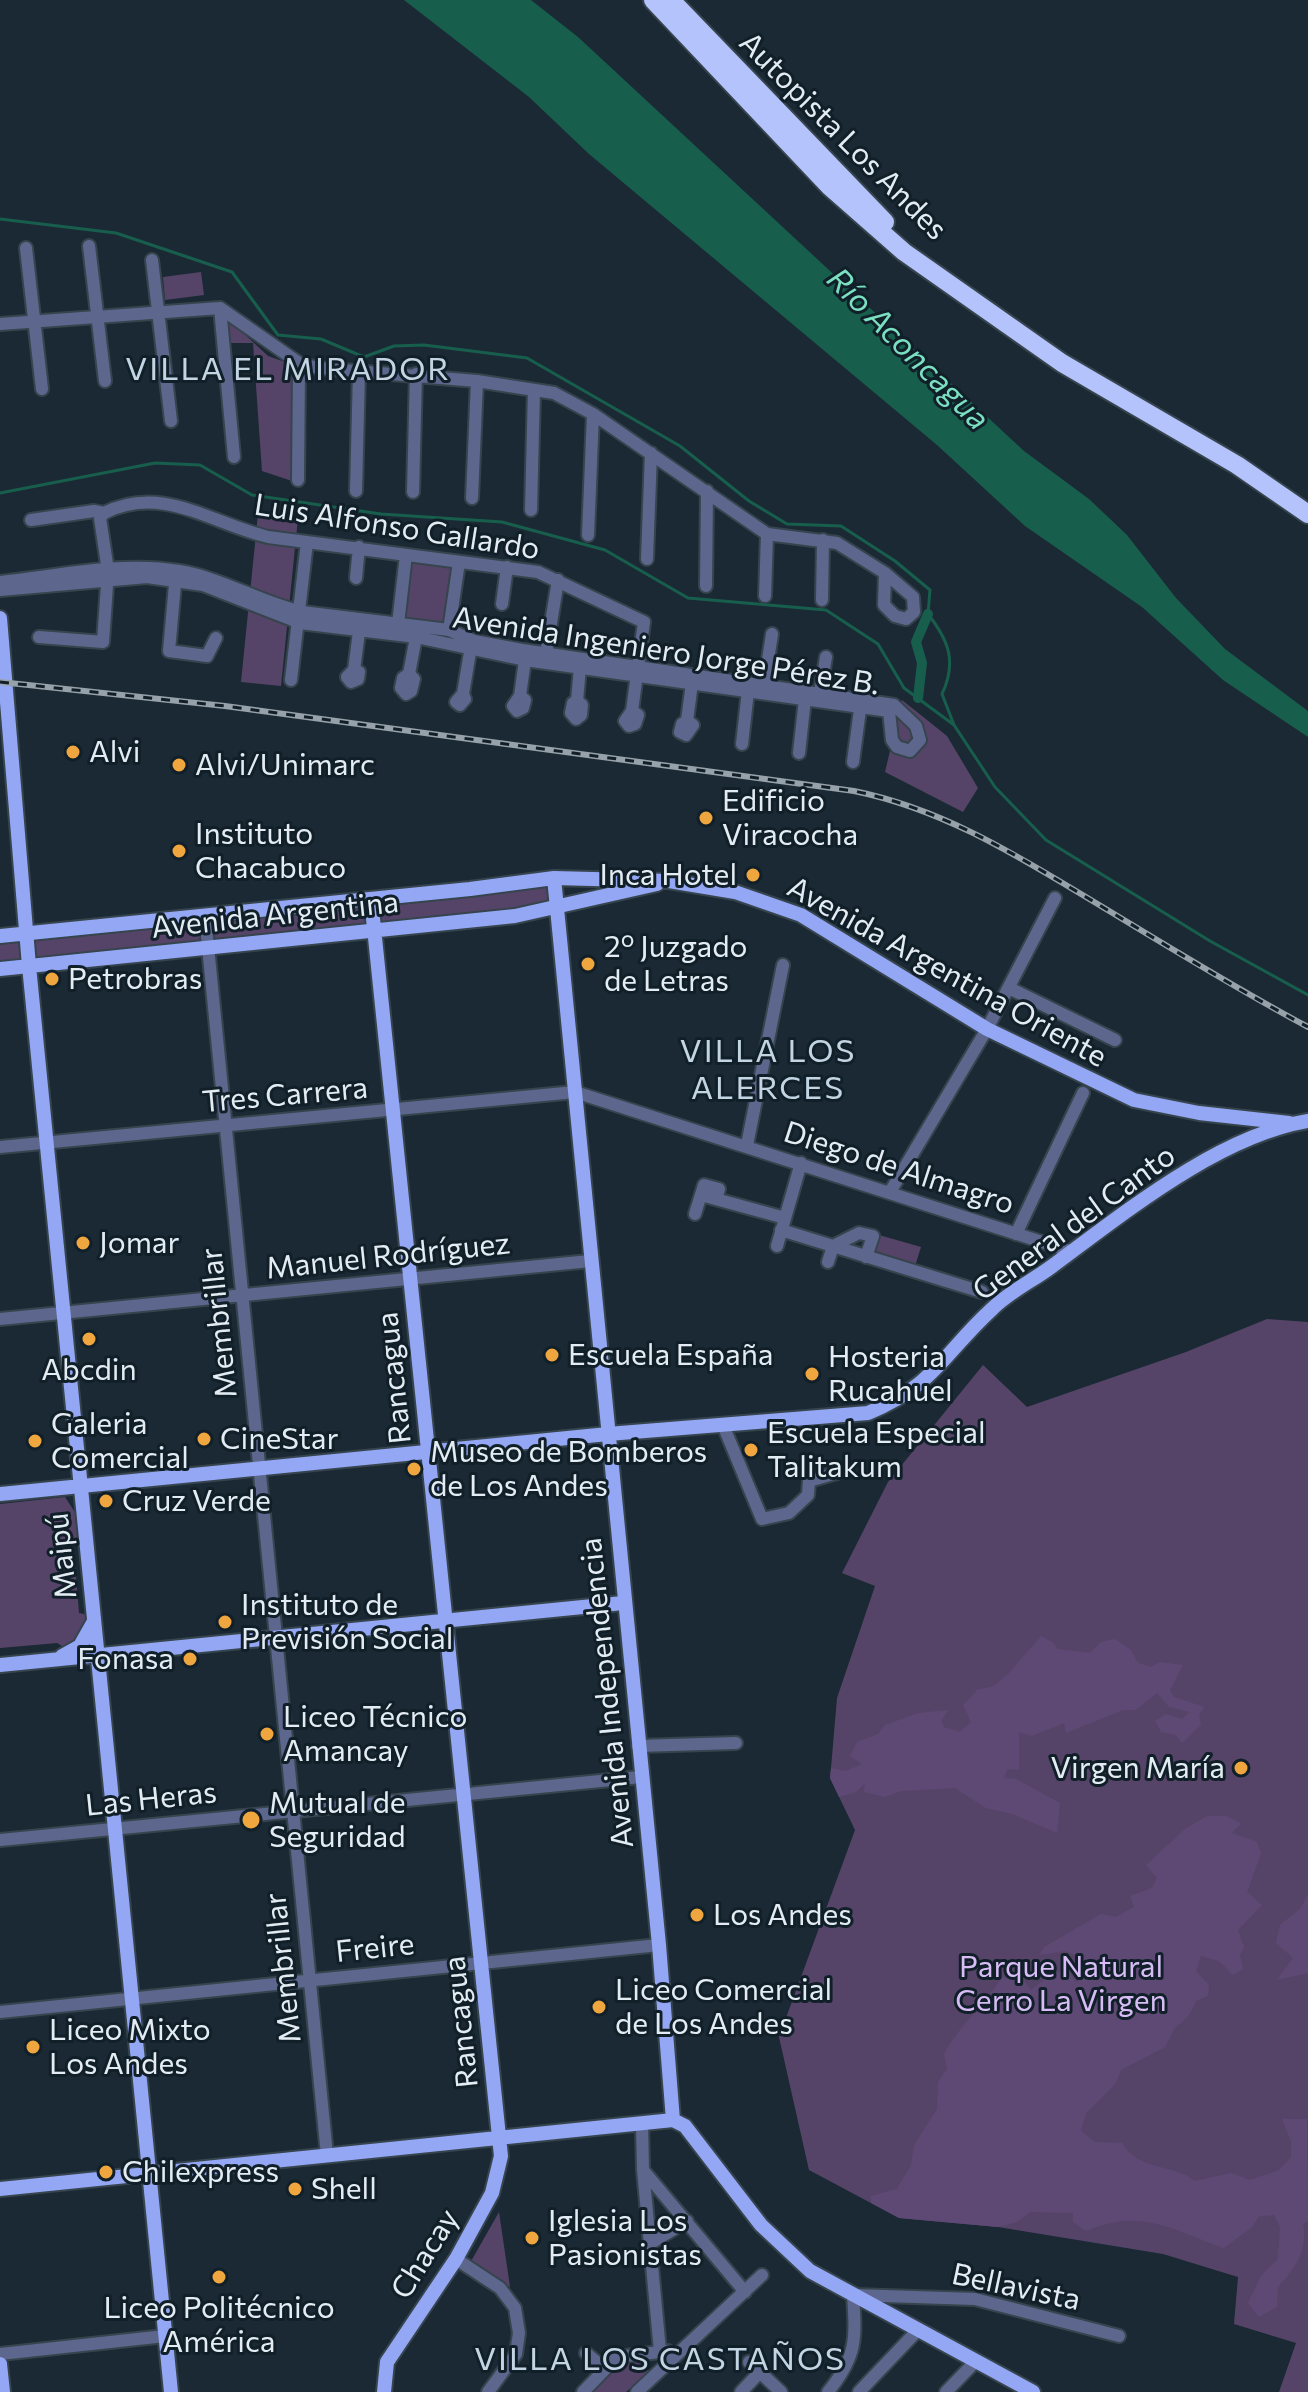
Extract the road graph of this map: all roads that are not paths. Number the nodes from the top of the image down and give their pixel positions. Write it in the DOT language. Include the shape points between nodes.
graph roads {
  1 [pos="653,0"];
  2 [pos="671,0"];
  3 [pos="89,246"];
  4 [pos="26,248"];
  5 [pos="152,260"];
  6 [pos="980,306"];
  7 [pos="220,308"];
  8 [pos="160,311"];
  9 [pos="97,316"];
  10 [pos="34,321"];
  11 [pos="0,324"];
  12 [pos="299,363"];
  13 [pos="359,372"];
  14 [pos="416,374"];
  15 [pos="105,381"];
  16 [pos="477,381"];
  17 [pos="42,389"];
  18 [pos="534,390"];
  19 [pos="593,414"];
  20 [pos="171,421"];
  21 [pos="651,453"];
  22 [pos="234,457"];
  23 [pos="298,480"];
  24 [pos="356,491"];
  25 [pos="707,491"];
  26 [pos="413,492"];
  27 [pos="472,498"];
  28 [pos="531,510"];
  29 [pos="104,513"];
  30 [pos="1308,514"];
  31 [pos="31,520"];
  32 [pos="767,534"];
  33 [pos="588,535"];
  34 [pos="823,540"];
  35 [pos="307,542"];
  36 [pos="359,547"];
  37 [pos="406,555"];
  38 [pos="647,559"];
  39 [pos="459,562"];
  40 [pos="507,567"];
  41 [pos="885,573"];
  42 [pos="108,575"];
  43 [pos="175,576"];
  44 [pos="356,578"];
  45 [pos="558,580"];
  46 [pos="0,582"];
  47 [pos="706,586"];
  48 [pos="0,590"];
  49 [pos="765,596"];
  50 [pos="822,600"];
  51 [pos="502,604"];
  52 [pos="301,617"];
  53 [pos="0,618"];
  54 [pos="398,624"];
  55 [pos="360,625"];
  56 [pos="449,630"];
  57 [pos="772,634"];
  58 [pos="39,637"];
  59 [pos="416,637"];
  60 [pos="216,638"];
  61 [pos="471,644"];
  62 [pos="546,657"];
  63 [pos="840,658"];
  64 [pos="525,660"];
  65 [pos="580,667"];
  66 [pos="354,670"];
  67 [pos="638,671"];
  68 [pos="409,674"];
  69 [pos="291,680"];
  70 [pos="692,683"];
  71 [pos="764,686"];
  72 [pos="748,691"];
  73 [pos="820,693"];
  74 [pos="463,694"];
  75 [pos="520,696"];
  76 [pos="805,699"];
  77 [pos="577,701"];
  78 [pos="861,703"];
  79 [pos="632,711"];
  80 [pos="687,721"];
  81 [pos="742,744"];
  82 [pos="799,753"];
  83 [pos="853,762"];
  84 [pos="554,878"];
  85 [pos="669,881"];
  86 [pos="1055,898"];
  87 [pos="371,899"];
  88 [pos="556,910"];
  89 [pos="205,916"];
  90 [pos="374,930"];
  91 [pos="26,933"];
  92 [pos="0,936"];
  93 [pos="208,949"];
  94 [pos="783,965"];
  95 [pos="29,966"];
  96 [pos="0,969"];
  97 [pos="1009,988"];
  98 [pos="987,1029"];
  99 [pos="1115,1040"];
  100 [pos="575,1092"];
  101 [pos="1083,1093"];
  102 [pos="393,1112"];
  103 [pos="1301,1122"];
  104 [pos="226,1127"];
  105 [pos="47,1143"];
  106 [pos="747,1145"];
  107 [pos="0,1147"];
  108 [pos="801,1163"];
  109 [pos="890,1192"];
  110 [pos="695,1214"];
  111 [pos="783,1224"];
  112 [pos="1016,1234"];
  113 [pos="777,1246"];
  114 [pos="833,1246"];
  115 [pos="1070,1251"];
  116 [pos="866,1257"];
  117 [pos="590,1261"];
  118 [pos="828,1262"];
  119 [pos="410,1280"];
  120 [pos="982,1292"];
  121 [pos="243,1296"];
  122 [pos="64,1313"];
  123 [pos="0,1319"];
  124 [pos="723,1425"];
  125 [pos="608,1434"];
  126 [pos="428,1454"];
  127 [pos="260,1470"];
  128 [pos="840,1472"];
  129 [pos="81,1486"];
  130 [pos="57,1488"];
  131 [pos="0,1494"];
  132 [pos="84,1516"];
  133 [pos="623,1603"];
  134 [pos="95,1618"];
  135 [pos="446,1622"];
  136 [pos="276,1638"];
  137 [pos="98,1655"];
  138 [pos="54,1660"];
  139 [pos="0,1665"];
  140 [pos="736,1743"];
  141 [pos="638,1746"];
  142 [pos="641,1777"];
  143 [pos="464,1795"];
  144 [pos="294,1812"];
  145 [pos="115,1829"];
  146 [pos="0,1840"];
  147 [pos="659,1945"];
  148 [pos="481,1963"];
  149 [pos="310,1981"];
  150 [pos="132,1999"];
  151 [pos="0,2012"];
  152 [pos="673,2120"];
  153 [pos="642,2123"];
  154 [pos="499,2138"];
  155 [pos="327,2155"];
  156 [pos="643,2170"];
  157 [pos="149,2173"];
  158 [pos="0,2189"];
  159 [pos="687,2221"];
  160 [pos="649,2244"];
  161 [pos="456,2259"];
  162 [pos="762,2275"];
  163 [pos="745,2292"];
  164 [pos="853,2295"];
  165 [pos="917,2331"];
  166 [pos="165,2336"];
  167 [pos="1119,2336"];
  168 [pos="660,2351"];
  169 [pos="681,2351"];
  170 [pos="645,2352"];
  171 [pos="586,2353"];
  172 [pos="0,2354"];
  173 [pos="749,2362"];
  174 [pos="974,2363"];
  175 [pos="0,2364"];
  176 [pos="605,2369"];
  177 [pos="760,2372"];
  178 [pos="655,2375"];
  179 [pos="3,2392"];
  180 [pos="171,2392"];
  181 [pos="384,2392"];
  182 [pos="488,2392"];
  183 [pos="583,2392"];
  184 [pos="637,2392"];
  185 [pos="741,2392"];
  186 [pos="781,2392"];
  187 [pos="828,2392"];
  188 [pos="859,2392"];
  189 [pos="946,2392"];
  190 [pos="1014,2392"];
  191 [pos="1033,2392"];
  1 -- 6 [label="highway, Autopista Los Andes" via="830,187 904,252"];
  2 -- 6 [label="highway, Autopista Los Andes" via="839,177"];
  3 -- 9 [label="street"];
  4 -- 10 [label="street"];
  5 -- 8 [label="street"];
  6 -- 30 [label="highway, Autopista Los Andes" via="1062,363 1237,465"];
  7 -- 8 [label="street"];
  7 -- 12 [label="street"];
  7 -- 22 [label="street"];
  8 -- 9 [label="street"];
  8 -- 20 [label="street"];
  9 -- 10 [label="street"];
  9 -- 15 [label="street"];
  10 -- 11 [label="street"];
  10 -- 17 [label="street"];
  12 -- 13 [label="street"];
  12 -- 23 [label="street"];
  13 -- 14 [label="street"];
  13 -- 24 [label="street"];
  14 -- 16 [label="street"];
  14 -- 26 [label="street"];
  16 -- 18 [label="street"];
  16 -- 27 [label="street"];
  18 -- 19 [label="street" via="554,393"];
  18 -- 28 [label="street"];
  19 -- 21 [label="street"];
  19 -- 33 [label="street"];
  21 -- 25 [label="street"];
  21 -- 38 [label="street"];
  25 -- 32 [label="street"];
  25 -- 47 [label="street"];
  29 -- 31 [label="street, Luis Alfonso Gallardo"];
  29 -- 35 [label="street, Luis Alfonso Gallardo" via="157,500 229,527"];
  29 -- 42 [label="street" via="100,518"];
  32 -- 34 [label="street"];
  32 -- 49 [label="street"];
  34 -- 41 [label="street"];
  34 -- 50 [label="street"];
  35 -- 36 [label="street, Luis Alfonso Gallardo"];
  35 -- 52 [label="street"];
  36 -- 37 [label="street, Luis Alfonso Gallardo"];
  36 -- 44 [label="street"];
  37 -- 39 [label="street, Luis Alfonso Gallardo"];
  37 -- 54 [label="street"];
  39 -- 40 [label="street, Luis Alfonso Gallardo"];
  39 -- 56 [label="street"];
  40 -- 45 [label="street, Luis Alfonso Gallardo"];
  40 -- 51 [label="street"];
  42 -- 43 [label="street, Avenida Ingeniero Jorge Pérez B."];
  42 -- 46 [label="street, Avenida Ingeniero Jorge Pérez B."];
  42 -- 48 [label="street, Avenida Ingeniero Jorge Pérez B."];
  42 -- 58 [label="street" via="103,642"];
  43 -- 52 [label="street, Avenida Ingeniero Jorge Pérez B."];
  43 -- 60 [label="street" via="169,651 207,656"];
  45 -- 62 [label="street"];
  45 -- 67 [label="street, Luis Alfonso Gallardo" via="644,622"];
  52 -- 55 [label="street, Avenida Ingeniero Jorge Pérez B."];
  52 -- 69 [label="street"];
  53 -- 91 [label="main road, Maipú"];
  54 -- 55 [label="street, Avenida Ingeniero Jorge Pérez B."];
  54 -- 56 [label="street, Avenida Ingeniero Jorge Pérez B."];
  55 -- 59 [label="street, Avenida Ingeniero Jorge Pérez B."];
  55 -- 66 [label="street"];
  56 -- 61 [label="street, Avenida Ingeniero Jorge Pérez B."];
  57 -- 71 [label="street"];
  59 -- 61 [label="street, Avenida Ingeniero Jorge Pérez B."];
  59 -- 68 [label="street"];
  61 -- 62 [label="street, Avenida Ingeniero Jorge Pérez B."];
  61 -- 64 [label="street, Avenida Ingeniero Jorge Pérez B."];
  61 -- 74 [label="street"];
  62 -- 64 [label="street, Avenida Ingeniero Jorge Pérez B."];
  62 -- 65 [label="street, Avenida Ingeniero Jorge Pérez B."];
  62 -- 67 [label="street, Avenida Ingeniero Jorge Pérez B."];
  63 -- 73 [label="street" via="822,657"];
  64 -- 75 [label="street"];
  65 -- 67 [label="street, Avenida Ingeniero Jorge Pérez B."];
  65 -- 77 [label="street"];
  67 -- 70 [label="street, Avenida Ingeniero Jorge Pérez B."];
  67 -- 71 [label="street, Avenida Ingeniero Jorge Pérez B."];
  67 -- 79 [label="street"];
  70 -- 72 [label="street, Avenida Ingeniero Jorge Pérez B."];
  70 -- 80 [label="street"];
  71 -- 72 [label="street"];
  71 -- 73 [label="street, Avenida Ingeniero Jorge Pérez B."];
  72 -- 76 [label="street, Avenida Ingeniero Jorge Pérez B."];
  72 -- 81 [label="street"];
  73 -- 78 [label="street, Avenida Ingeniero Jorge Pérez B."];
  76 -- 78 [label="street, Avenida Ingeniero Jorge Pérez B."];
  76 -- 82 [label="street"];
  78 -- 78 [label="street, Avenida Ingeniero Jorge Pérez B." via="889,711 897,747 917,747 921,734 896,707"];
  78 -- 83 [label="street"];
  84 -- 85 [label="main road, Avenida Argentina Oriente"];
  84 -- 87 [label="main road, Avenida Argentina"];
  84 -- 88 [label="main road, Avenida Independencia"];
  85 -- 88 [label="main road, Avenida Argentina Oriente"];
  85 -- 98 [label="main road, Avenida Argentina Oriente" via="735,892 801,915"];
  86 -- 97 [label="street"];
  87 -- 89 [label="main road, Avenida Argentina"];
  87 -- 90 [label="main road, Rancagua"];
  88 -- 90 [label="main road, Avenida Argentina"];
  88 -- 100 [label="main road, Avenida Independencia"];
  89 -- 91 [label="main road, Avenida Argentina"];
  89 -- 93 [label="street, Membrillar"];
  90 -- 93 [label="main road, Avenida Argentina"];
  90 -- 102 [label="main road, Rancagua"];
  91 -- 92 [label="main road, Avenida Argentina"];
  91 -- 95 [label="main road, Maipú"];
  93 -- 95 [label="main road, Avenida Argentina"];
  93 -- 104 [label="street, Membrillar"];
  94 -- 106 [label="street"];
  95 -- 96 [label="main road, Avenida Argentina"];
  95 -- 105 [label="main road, Maipú"];
  97 -- 98 [label="street"];
  97 -- 99 [label="street"];
  98 -- 103 [label="main road, Avenida Argentina Oriente" via="1134,1100 1199,1113"];
  98 -- 109 [label="street"];
  100 -- 102 [label="street, Tres Carrera"];
  100 -- 106 [label="street, Diego de Almagro"];
  100 -- 117 [label="main road, Avenida Independencia"];
  101 -- 112 [label="street"];
  102 -- 104 [label="street, Tres Carrera"];
  102 -- 119 [label="main road, Rancagua"];
  103 -- 115 [label="main road, General del Canto" via="1243,1143 1189,1171"];
  104 -- 105 [label="street, Tres Carrera"];
  104 -- 121 [label="street, Membrillar"];
  105 -- 107 [label="street, Tres Carrera"];
  105 -- 122 [label="main road, Maipú"];
  106 -- 108 [label="street, Diego de Almagro"];
  108 -- 109 [label="street, Diego de Almagro"];
  108 -- 111 [label="street"];
  109 -- 112 [label="street, Diego de Almagro"];
  110 -- 111 [label="street" via="703,1190"];
  111 -- 113 [label="street"];
  111 -- 114 [label="street"];
  112 -- 115 [label="street, Diego de Almagro"];
  114 -- 116 [label="street"];
  114 -- 116 [label="street" via="859,1233 873,1236"];
  114 -- 118 [label="street"];
  115 -- 124 [label="main road, General del Canto" via="992,1308 929,1379 903,1398 868,1413"];
  116 -- 120 [label="street"];
  117 -- 119 [label="street, Manuel Rodríguez"];
  117 -- 125 [label="main road, Avenida Independencia"];
  119 -- 121 [label="street, Manuel Rodríguez"];
  119 -- 126 [label="main road, Rancagua"];
  121 -- 122 [label="street, Manuel Rodríguez"];
  121 -- 127 [label="street, Membrillar"];
  122 -- 123 [label="street, Manuel Rodríguez"];
  122 -- 129 [label="main road, Maipú"];
  124 -- 125 [label="main road, General del Canto"];
  124 -- 128 [label="street" via="757,1523 789,1513 808,1495 809,1481"];
  125 -- 126 [label="main road, General del Canto"];
  125 -- 133 [label="main road, Avenida Independencia"];
  126 -- 127 [label="main road, General del Canto"];
  126 -- 135 [label="main road, Rancagua"];
  127 -- 129 [label="main road, General del Canto"];
  127 -- 136 [label="street, Membrillar"];
  129 -- 130 [label="main road, General del Canto"];
  129 -- 132 [label="main road, Maipú"];
  130 -- 131 [label="main road, General del Canto"];
  130 -- 132 [label="main road" via="77,1501"];
  132 -- 134 [label="main road, Maipú"];
  133 -- 135 [label="main road"];
  133 -- 141 [label="main road, Avenida Independencia"];
  134 -- 137 [label="main road, Maipú"];
  134 -- 138 [label="main road" via="80,1646"];
  135 -- 136 [label="main road"];
  135 -- 143 [label="main road, Rancagua"];
  136 -- 137 [label="main road"];
  136 -- 144 [label="street, Membrillar"];
  137 -- 138 [label="main road"];
  137 -- 145 [label="main road, Maipú"];
  138 -- 139 [label="main road"];
  140 -- 141 [label="street"];
  141 -- 142 [label="main road, Avenida Independencia"];
  142 -- 143 [label="street, Las Heras"];
  142 -- 147 [label="main road, Avenida Independencia"];
  143 -- 144 [label="street, Las Heras"];
  143 -- 148 [label="main road, Rancagua"];
  144 -- 145 [label="street, Las Heras"];
  144 -- 149 [label="street, Membrillar"];
  145 -- 146 [label="street, Las Heras"];
  145 -- 150 [label="main road, Maipú"];
  147 -- 148 [label="street, Freire"];
  147 -- 152 [label="main road, Avenida Independencia"];
  148 -- 149 [label="street, Freire"];
  148 -- 154 [label="main road, Rancagua"];
  149 -- 150 [label="street, Freire"];
  149 -- 155 [label="street, Membrillar"];
  150 -- 151 [label="street, Freire"];
  150 -- 157 [label="main road, Maipú"];
  152 -- 153 [label="main road"];
  152 -- 164 [label="main road" via="685,2126 761,2225 810,2271"];
  153 -- 154 [label="main road"];
  153 -- 156 [label="street"];
  154 -- 155 [label="main road"];
  154 -- 161 [label="main road, Chacay" via="495,2185"];
  155 -- 157 [label="main road"];
  156 -- 159 [label="street"];
  156 -- 160 [label="street"];
  157 -- 158 [label="main road"];
  157 -- 166 [label="main road, Maipú"];
  159 -- 160 [label="street"];
  159 -- 163 [label="street"];
  160 -- 168 [label="street"];
  161 -- 181 [label="main road, Chacay" via="387,2362"];
  161 -- 182 [label="street" via="500,2288 515,2308 516,2354"];
  162 -- 163 [label="street"];
  163 -- 169 [label="street"];
  164 -- 165 [label="main road"];
  164 -- 167 [label="street, Bellavista" via="966,2298"];
  164 -- 187 [label="street" via="856,2328 848,2367"];
  165 -- 174 [label="main road"];
  165 -- 188 [label="street"];
  166 -- 172 [label="street"];
  166 -- 180 [label="main road, Maipú"];
  168 -- 169 [label="street"];
  168 -- 170 [label="street"];
  169 -- 178 [label="street"];
  170 -- 176 [label="street" via="617,2357"];
  170 -- 178 [label="street"];
  171 -- 176 [label="street"];
  173 -- 177 [label="street"];
  174 -- 189 [label="street"];
  174 -- 190 [label="main road"];
  174 -- 191 [label="main road"];
  175 -- 179 [label="main road"];
  176 -- 183 [label="street"];
  177 -- 185 [label="street"];
  177 -- 186 [label="street"];
  178 -- 184 [label="street"];
}
